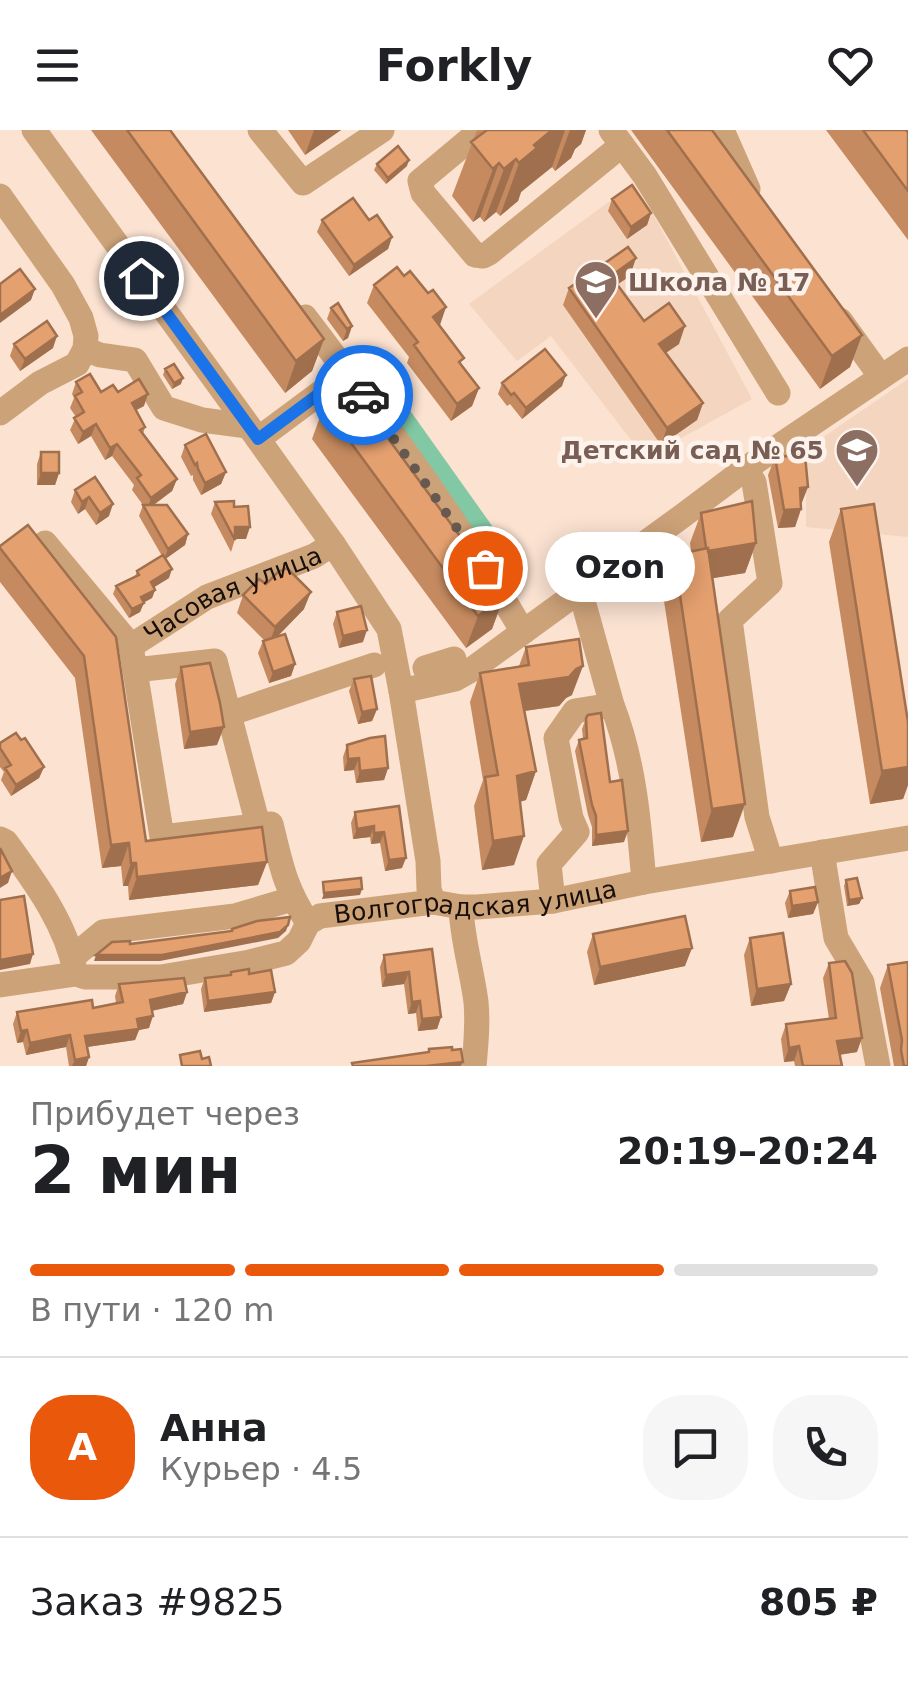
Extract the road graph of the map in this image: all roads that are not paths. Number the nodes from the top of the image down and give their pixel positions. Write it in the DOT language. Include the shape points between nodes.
graph roads {
  1 [pos="34,130"];
  2 [pos="260,130"];
  3 [pos="382,130"];
  4 [pos="481,130"];
  5 [pos="722,130"];
  6 [pos="616,138"];
  7 [pos="0,196"];
  8 [pos="763,212"];
  9 [pos="290,297"];
  10 [pos="830,305"];
  11 [pos="86,349"];
  12 [pos="908,359"];
  13 [pos="347,373"];
  14 [pos="881,377"];
  15 [pos="778,394"];
  16 [pos="0,413"];
  17 [pos="253,433"];
  18 [pos="745,468"];
  19 [pos="45,543"];
  20 [pos="333,544"];
  21 [pos="580,590"];
  22 [pos="523,632"];
  23 [pos="133,658"];
  24 [pos="454,659"];
  25 [pos="374,666"];
  26 [pos="425,668"];
  27 [pos="401,691"];
  28 [pos="612,705"];
  29 [pos="229,714"];
  30 [pos="258,825"];
  31 [pos="908,838"];
  32 [pos="0,839"];
  33 [pos="822,852"];
  34 [pos="772,860"];
  35 [pos="644,882"];
  36 [pos="292,899"];
  37 [pos="552,901"];
  38 [pos="433,902"];
  39 [pos="461,907"];
  40 [pos="308,924"];
  41 [pos="74,965"];
  42 [pos="0,985"];
  43 [pos="474,1066"];
  44 [pos="878,1066"];
  1 -- 17 [label="street"];
  2 -- 3 [label="street" via="303,183"];
  4 -- 6 [label="street" via="420,181 475,255 489,253"];
  5 -- 8 [label="street"];
  6 -- 15 [label="street"];
  7 -- 11 [label="street" via="82,318"];
  9 -- 13 [label="street"];
  10 -- 14 [label="street"];
  11 -- 16 [label="street" via="78,364"];
  11 -- 17 [label="street" via="135,360 164,408"];
  12 -- 14 [label="street"];
  13 -- 17 [label="street"];
  13 -- 22 [label="street"];
  14 -- 18 [label="street"];
  17 -- 20 [label="street"];
  18 -- 21 [label="street"];
  18 -- 34 [label="street" via="754,482 770,583 730,620 757,817"];
  19 -- 23 [label="street"];
  20 -- 23 [label="street, Часовая улица" via="206,597"];
  20 -- 27 [label="street" via="389,629"];
  21 -- 22 [label="street"];
  21 -- 28 [label="street"];
  22 -- 27 [label="street" via="455,679"];
  23 -- 29 [label="street" via="215,661"];
  23 -- 30 [label="street" via="162,838"];
  24 -- 26 [label="street"];
  25 -- 29 [label="street"];
  27 -- 38 [label="street"];
  28 -- 35 [label="street" via="624,734"];
  28 -- 37 [label="street" via="575,711 556,738 577,832 549,864"];
  29 -- 30 [label="street"];
  30 -- 36 [label="street" via="272,824"];
  31 -- 33 [label="street, Волгоградская улица"];
  32 -- 41 [label="street" via="46,898"];
  33 -- 34 [label="street, Волгоградская улица"];
  33 -- 44 [label="street" via="836,938 862,982"];
  34 -- 35 [label="street, Волгоградская улица"];
  35 -- 37 [label="street, Волгоградская улица"];
  36 -- 40 [label="street"];
  36 -- 41 [label="street" via="235,916 103,932"];
  37 -- 39 [label="street, Волгоградская улица"];
  38 -- 39 [label="street, Волгоградская улица"];
  38 -- 40 [label="street, Волгоградская улица" via="320,916"];
  39 -- 43 [label="street" via="476,1002"];
  40 -- 41 [label="street, Волгоградская улица" via="286,953 250,962 161,977 85,977"];
  41 -- 42 [label="street, Волгоградская улица"];
}
